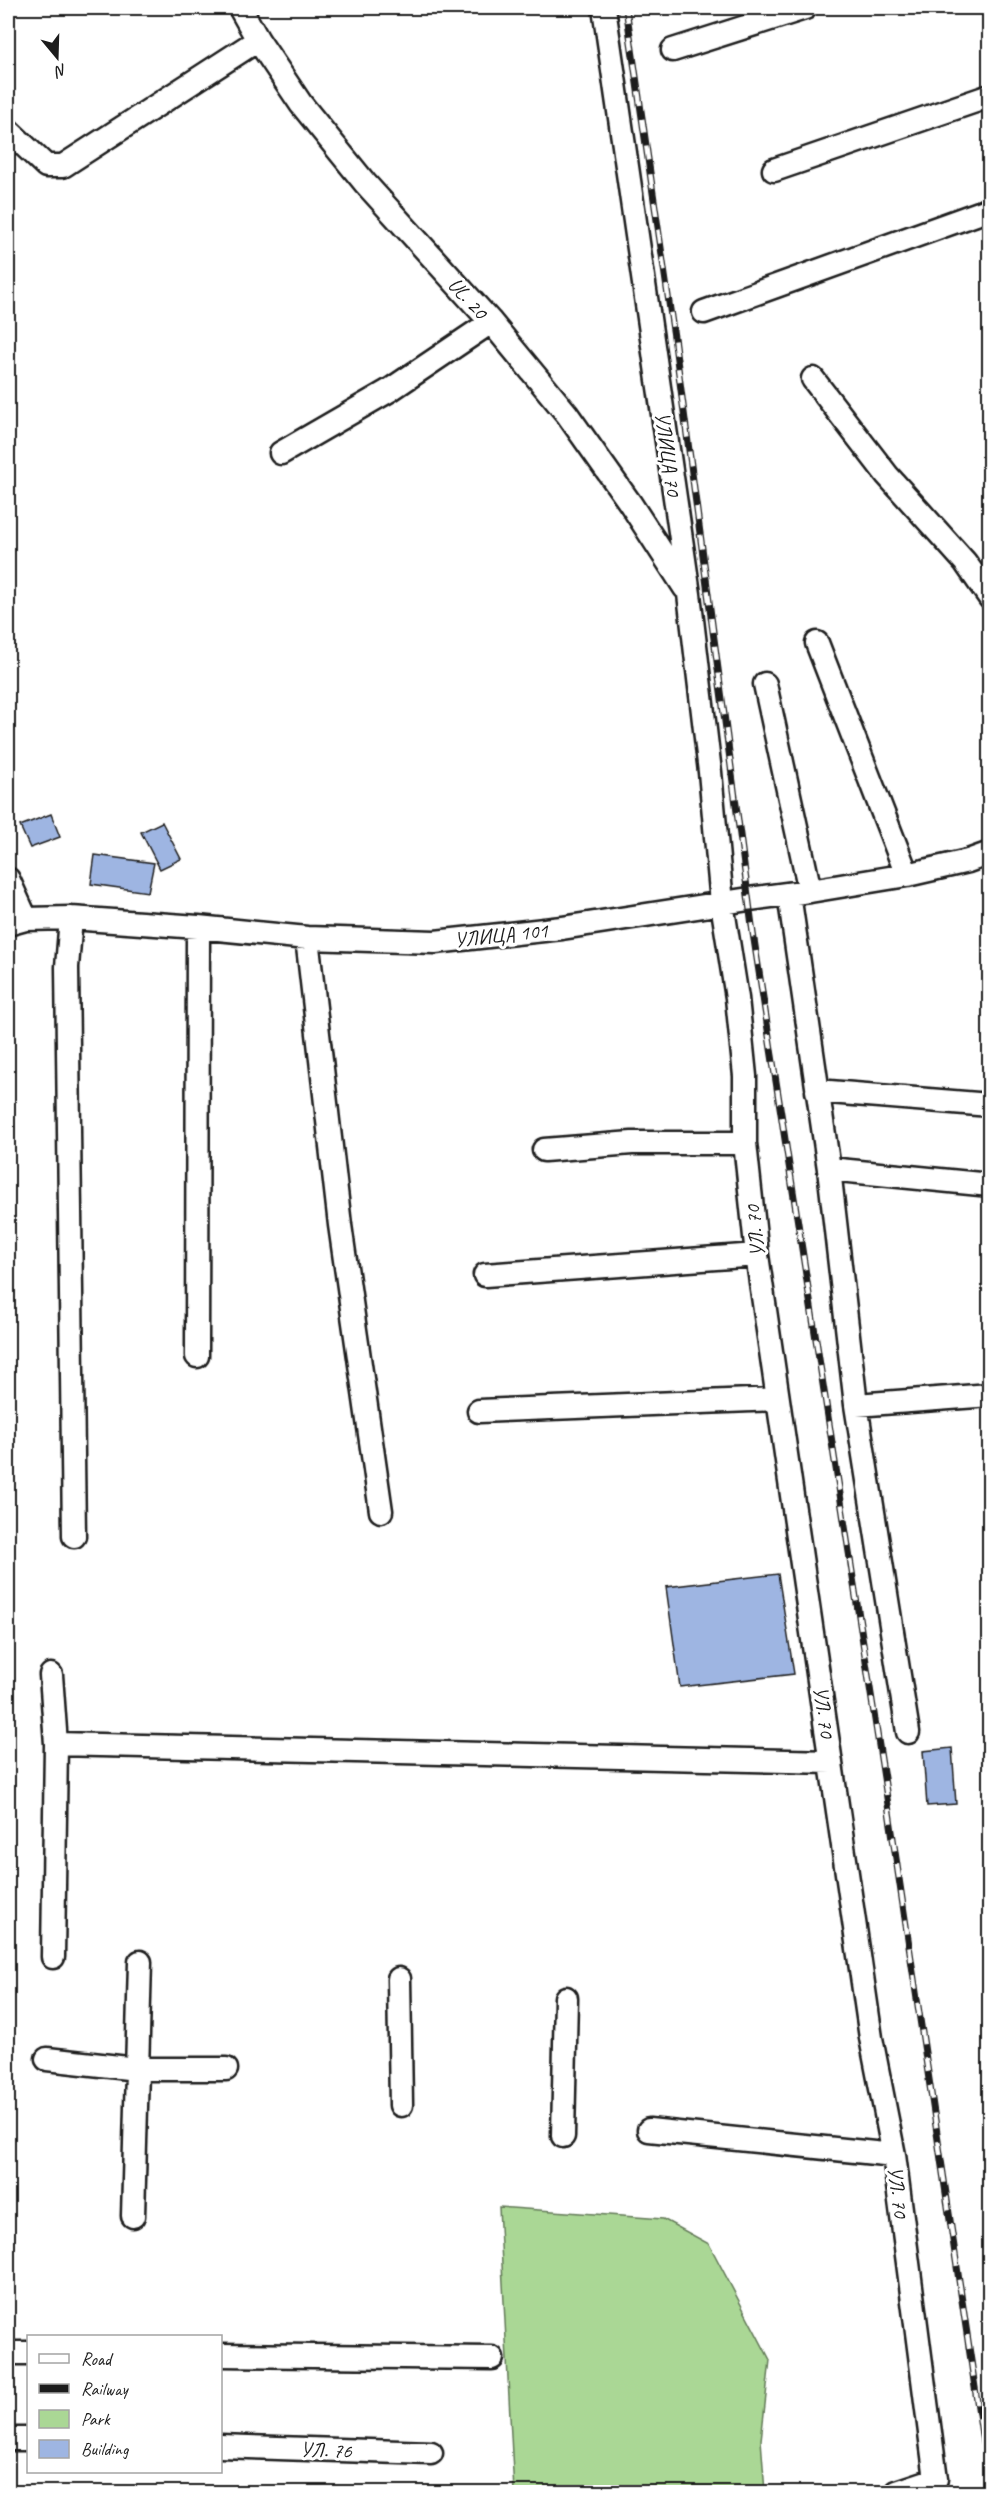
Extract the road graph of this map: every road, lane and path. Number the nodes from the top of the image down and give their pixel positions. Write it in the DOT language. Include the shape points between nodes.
graph roads {
  1 [pos="240,8"];
  2 [pos="604,8"];
  3 [pos="805,8"];
  4 [pos="258,40"];
  5 [pos="673,50"];
  6 [pos="990,96"];
  7 [pos="8,130"];
  8 [pos="774,170"];
  9 [pos="990,209"];
  10 [pos="704,312"];
  11 [pos="490,322"];
  12 [pos="813,379"];
  13 [pos="281,453"];
  14 [pos="689,594"];
  15 [pos="990,598"];
  16 [pos="817,643"];
  17 [pos="765,684"];
  18 [pos="990,854"];
  19 [pos="908,875"];
  20 [pos="8,879"];
  21 [pos="799,893"];
  22 [pos="722,903"];
  23 [pos="71,918"];
  24 [pos="17,922"];
  25 [pos="198,927"];
  26 [pos="307,938"];
  27 [pos="817,1091"];
  28 [pos="990,1105"];
  29 [pos="745,1143"];
  30 [pos="544,1150"];
  31 [pos="829,1168"];
  32 [pos="990,1185"];
  33 [pos="757,1255"];
  34 [pos="485,1275"];
  35 [pos="197,1356"];
  36 [pos="990,1395"];
  37 [pos="777,1399"];
  38 [pos="856,1405"];
  39 [pos="479,1411"];
  40 [pos="381,1510"];
  41 [pos="74,1536"];
  42 [pos="51,1675"];
  43 [pos="908,1732"];
  44 [pos="56,1744"];
  45 [pos="831,1762"];
  46 [pos="53,1957"];
  47 [pos="140,1962"];
  48 [pos="399,1979"];
  49 [pos="566,1998"];
  50 [pos="47,2059"];
  51 [pos="137,2069"];
  52 [pos="226,2069"];
  53 [pos="401,2105"];
  54 [pos="649,2130"];
  55 [pos="563,2136"];
  56 [pos="894,2155"];
  57 [pos="132,2216"];
  58 [pos="8,2353"];
  59 [pos="27,2353"];
  60 [pos="222,2355"];
  61 [pos="492,2358"];
  62 [pos="8,2439"];
  63 [pos="27,2439"];
  64 [pos="222,2446"];
  65 [pos="431,2453"];
  66 [pos="937,2486"];
  67 [pos="897,2493"];
  1 -- 4 [label="street, UL. 20"];
  2 -- 14 [label="street, УЛИЦА 70"];
  3 -- 5 [label="street"];
  4 -- 7 [label="street" via="63,166 46,166"];
  4 -- 11 [label="street, UL. 20" via="301,104 365,183"];
  6 -- 8 [label="street"];
  9 -- 10 [label="street"];
  11 -- 13 [label="street" via="390,390"];
  11 -- 14 [label="street, UL. 20" via="573,423"];
  12 -- 15 [label="street" via="887,475 965,562"];
  14 -- 22 [label="street, УЛИЦА 70"];
  16 -- 19 [label="street"];
  17 -- 21 [label="street"];
  18 -- 19 [label="street, УЛИЦА 101"];
  19 -- 21 [label="street, УЛИЦА 101"];
  20 -- 24 [label="street"];
  21 -- 22 [label="street, УЛИЦА 101"];
  21 -- 27 [label="street"];
  22 -- 26 [label="street, УЛИЦА 101" via="562,928 435,942"];
  22 -- 29 [label="street, УЛ. 70" via="744,1065"];
  23 -- 24 [label="street, УЛИЦА 101"];
  23 -- 25 [label="street, УЛИЦА 101"];
  23 -- 41 [label="street" via="67,979"];
  25 -- 26 [label="street, УЛИЦА 101"];
  25 -- 35 [label="street"];
  26 -- 40 [label="street" via="340,1225"];
  27 -- 28 [label="street"];
  27 -- 31 [label="street"];
  29 -- 30 [label="street" via="633,1143"];
  29 -- 33 [label="street, УЛ. 70"];
  31 -- 32 [label="street"];
  31 -- 38 [label="street"];
  33 -- 34 [label="street"];
  33 -- 37 [label="street, УЛ. 70"];
  36 -- 38 [label="street"];
  37 -- 39 [label="street"];
  37 -- 45 [label="street, УЛ. 70"];
  38 -- 43 [label="street"];
  42 -- 44 [label="street"];
  44 -- 45 [label="street"];
  44 -- 46 [label="street"];
  45 -- 56 [label="street, УЛ. 70" via="871,2038"];
  47 -- 51 [label="street"];
  48 -- 53 [label="street"];
  49 -- 55 [label="street"];
  50 -- 51 [label="street"];
  51 -- 52 [label="street"];
  51 -- 57 [label="street"];
  54 -- 56 [label="street"];
  56 -- 66 [label="street, УЛ. 70"];
  58 -- 59 [label="street"];
  60 -- 61 [label="street"];
  62 -- 63 [label="street"];
  64 -- 65 [label="street, УЛ. 76"];
  66 -- 67 [label="street, УЛ. 70"];
}
